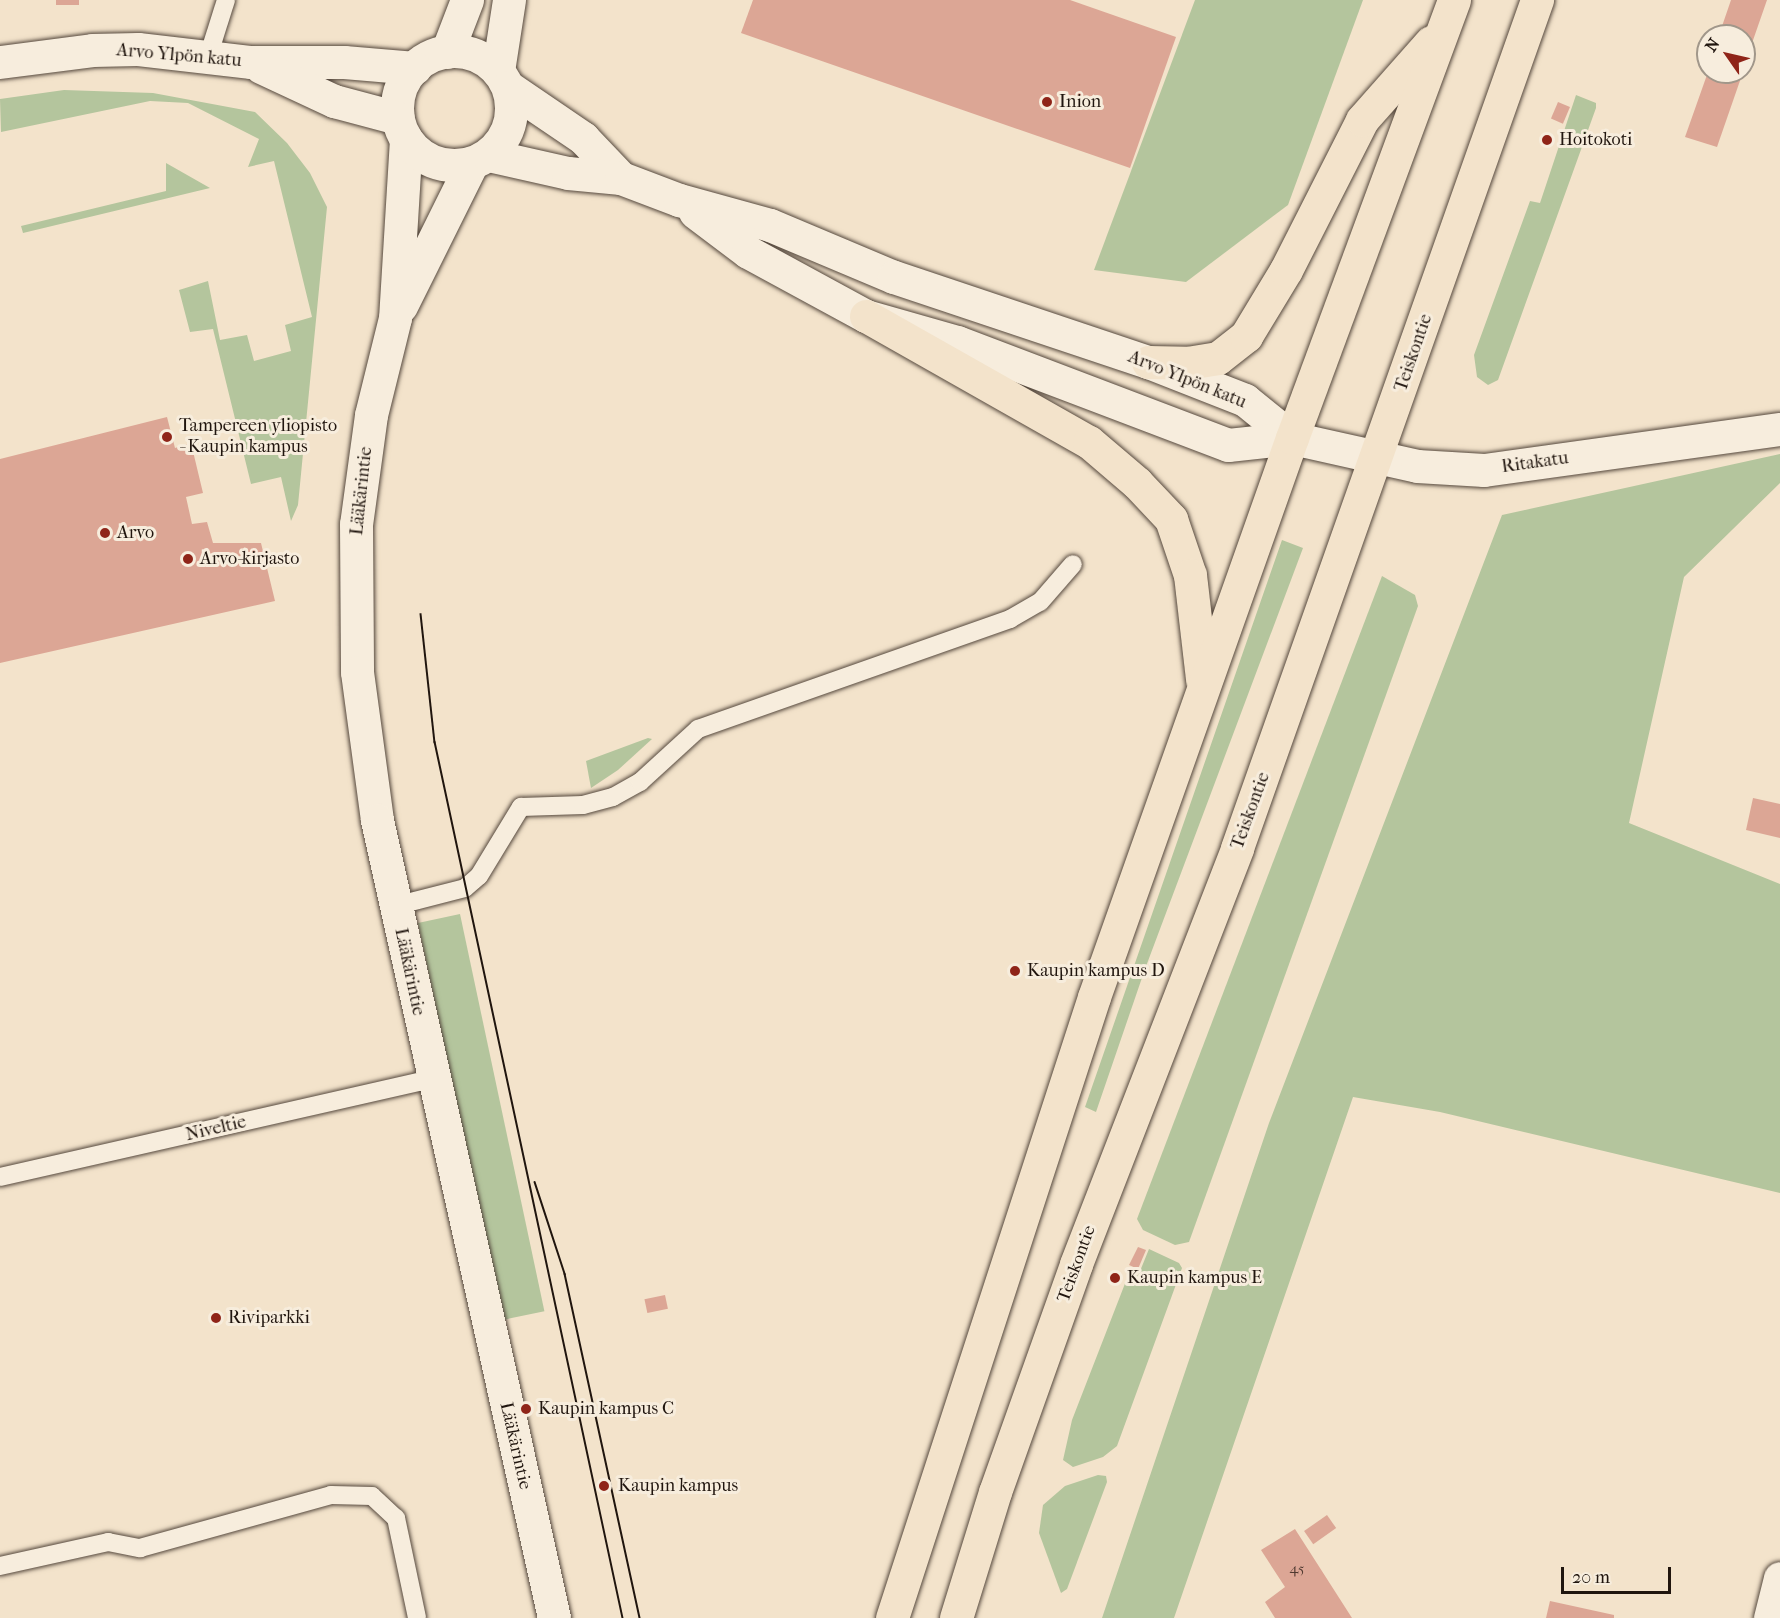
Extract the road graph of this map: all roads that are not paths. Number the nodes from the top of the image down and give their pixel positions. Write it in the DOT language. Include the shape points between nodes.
graph roads {
  1 [pos="226,0"];
  2 [pos="467,0"];
  3 [pos="508,0"];
  4 [pos="1537,0"];
  5 [pos="1449,14"];
  6 [pos="447,52"];
  7 [pos="208,57"];
  8 [pos="0,62"];
  9 [pos="251,62"];
  10 [pos="415,68"];
  11 [pos="503,79"];
  12 [pos="402,128"];
  13 [pos="480,159"];
  14 [pos="621,178"];
  15 [pos="679,200"];
  16 [pos="866,316"];
  17 [pos="395,318"];
  18 [pos="1148,362"];
  19 [pos="1780,429"];
  20 [pos="1292,438"];
  21 [pos="1377,457"];
  22 [pos="1073,564"];
  23 [pos="1203,692"];
  24 [pos="395,906"];
  25 [pos="432,1079"];
  26 [pos="0,1177"];
  27 [pos="0,1566"];
  28 [pos="1780,1578"];
  29 [pos="417,1618"];
  30 [pos="554,1618"];
  31 [pos="892,1618"];
  32 [pos="956,1618"];
  33 [pos="1770,1618"];
  1 -- 7 [label="lane"];
  2 -- 6 [label="street"];
  3 -- 11 [label="street"];
  4 -- 21 [label="highway, Teiskontie"];
  5 -- 18 [label="highway" via="1362,120 1286,270 1246,336 1218,358 1187,363"];
  5 -- 20 [label="highway"];
  6 -- 10 [label="street" via="428,57"];
  6 -- 11 [label="street" via="465,52 483,59"];
  7 -- 8 [label="street, Arvo Ylpön katu" via="138,49 92,50"];
  7 -- 9 [label="street, Arvo Ylpön katu"];
  9 -- 10 [label="street, Arvo Ylpön katu"];
  9 -- 12 [label="street, Arvo Ylpön katu"];
  10 -- 12 [label="street" via="398,97"];
  11 -- 13 [label="street" via="510,124 502,141"];
  11 -- 14 [label="street, Arvo Ylpön katu" via="584,138"];
  12 -- 13 [label="street" via="418,153 434,162 453,166"];
  12 -- 17 [label="street, Lääkärintie"];
  13 -- 14 [label="street, Arvo Ylpön katu"];
  13 -- 17 [label="street, Lääkärintie"];
  14 -- 15 [label="street, Arvo Ylpön katu"];
  15 -- 16 [label="street, Arvo Ylpön katu" via="748,252"];
  15 -- 18 [label="street, Arvo Ylpön katu" via="770,225 894,277"];
  16 -- 20 [label="street, Arvo Ylpön katu" via="957,342 1228,445"];
  16 -- 23 [label="highway" via="1089,442 1171,519 1190,575"];
  17 -- 24 [label="street, Lääkärintie" via="371,415 356,524 357,672 376,820"];
  18 -- 20 [label="street, Arvo Ylpön katu" via="1245,400"];
  19 -- 21 [label="street, Ritakatu" via="1485,470 1437,469"];
  20 -- 21 [label="street, Ritakatu"];
  20 -- 23 [label="highway"];
  21 -- 32 [label="highway, Teiskontie" via="1237,848 1076,1264 995,1492"];
  22 -- 24 [label="lane" via="1040,602 1010,619 698,729 640,782 613,797 583,804 521,807 478,876 465,888"];
  23 -- 31 [label="highway" via="1094,997"];
  24 -- 25 [label="street, Lääkärintie"];
  25 -- 26 [label="lane, Niveltie"];
  25 -- 30 [label="street, Lääkärintie"];
  27 -- 29 [label="lane" via="108,1542 140,1548 332,1495 372,1496 396,1518"];
  28 -- 33 [label="street"];
}
